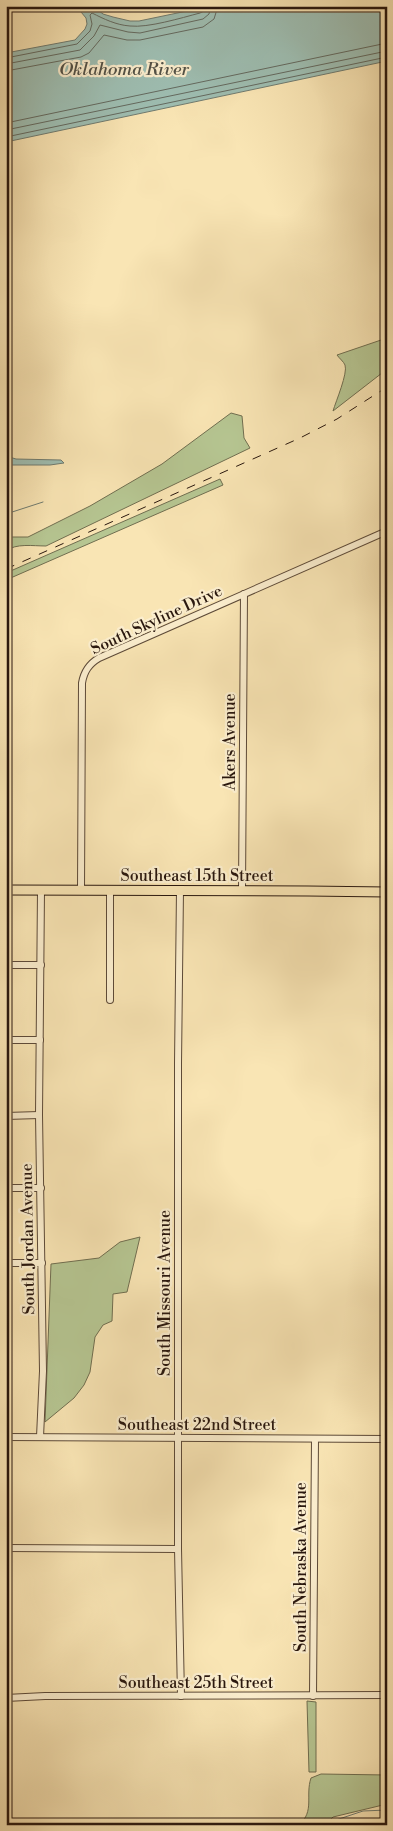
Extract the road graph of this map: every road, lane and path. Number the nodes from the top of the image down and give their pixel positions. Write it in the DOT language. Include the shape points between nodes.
graph roads {
  1 [pos="387,531"];
  2 [pos="244,594"];
  3 [pos="6,890"];
  4 [pos="41,890"];
  5 [pos="80,890"];
  6 [pos="110,890"];
  7 [pos="180,890"];
  8 [pos="242,890"];
  9 [pos="387,892"];
  10 [pos="6,965"];
  11 [pos="41,965"];
  12 [pos="110,1000"];
  13 [pos="6,1040"];
  14 [pos="40,1040"];
  15 [pos="39,1115"];
  16 [pos="6,1116"];
  17 [pos="6,1188"];
  18 [pos="40,1188"];
  19 [pos="6,1263"];
  20 [pos="42,1263"];
  21 [pos="6,1437"];
  22 [pos="40,1437"];
  23 [pos="179,1438"];
  24 [pos="315,1439"];
  25 [pos="387,1439"];
  26 [pos="6,1548"];
  27 [pos="178,1548"];
  28 [pos="387,1695"];
  29 [pos="181,1696"];
  30 [pos="313,1696"];
  31 [pos="6,1698"];
  1 -- 2 [label="street, South Skyline Drive"];
  2 -- 5 [label="street, South Skyline Drive" via="99,658 86,670 82,683"];
  2 -- 8 [label="street, Akers Avenue"];
  3 -- 4 [label="main road, Southeast 15th Street"];
  4 -- 5 [label="main road, Southeast 15th Street"];
  4 -- 11 [label="street, South Jordan Avenue"];
  5 -- 6 [label="main road, Southeast 15th Street"];
  6 -- 7 [label="main road, Southeast 15th Street"];
  6 -- 12 [label="street"];
  7 -- 8 [label="main road, Southeast 15th Street"];
  7 -- 23 [label="street, South Missouri Avenue"];
  8 -- 9 [label="main road, Southeast 15th Street"];
  10 -- 11 [label="street"];
  11 -- 14 [label="street, South Jordan Avenue"];
  13 -- 14 [label="street"];
  14 -- 15 [label="street, South Jordan Avenue"];
  15 -- 16 [label="street"];
  15 -- 18 [label="street, South Jordan Avenue"];
  17 -- 18 [label="street"];
  18 -- 20 [label="street, South Jordan Avenue"];
  19 -- 20 [label="street"];
  20 -- 22 [label="street, South Jordan Avenue"];
  21 -- 22 [label="street, Southeast 22nd Street"];
  22 -- 23 [label="street, Southeast 22nd Street"];
  23 -- 24 [label="street, Southeast 22nd Street"];
  23 -- 27 [label="street, South Missouri Avenue"];
  24 -- 25 [label="street, Southeast 22nd Street"];
  24 -- 30 [label="street, South Nebraska Avenue"];
  26 -- 27 [label="street"];
  27 -- 29 [label="street, South Missouri Avenue"];
  28 -- 30 [label="street, Southeast 25th Street"];
  29 -- 30 [label="street, Southeast 25th Street"];
  29 -- 31 [label="street, Southeast 25th Street"];
}
